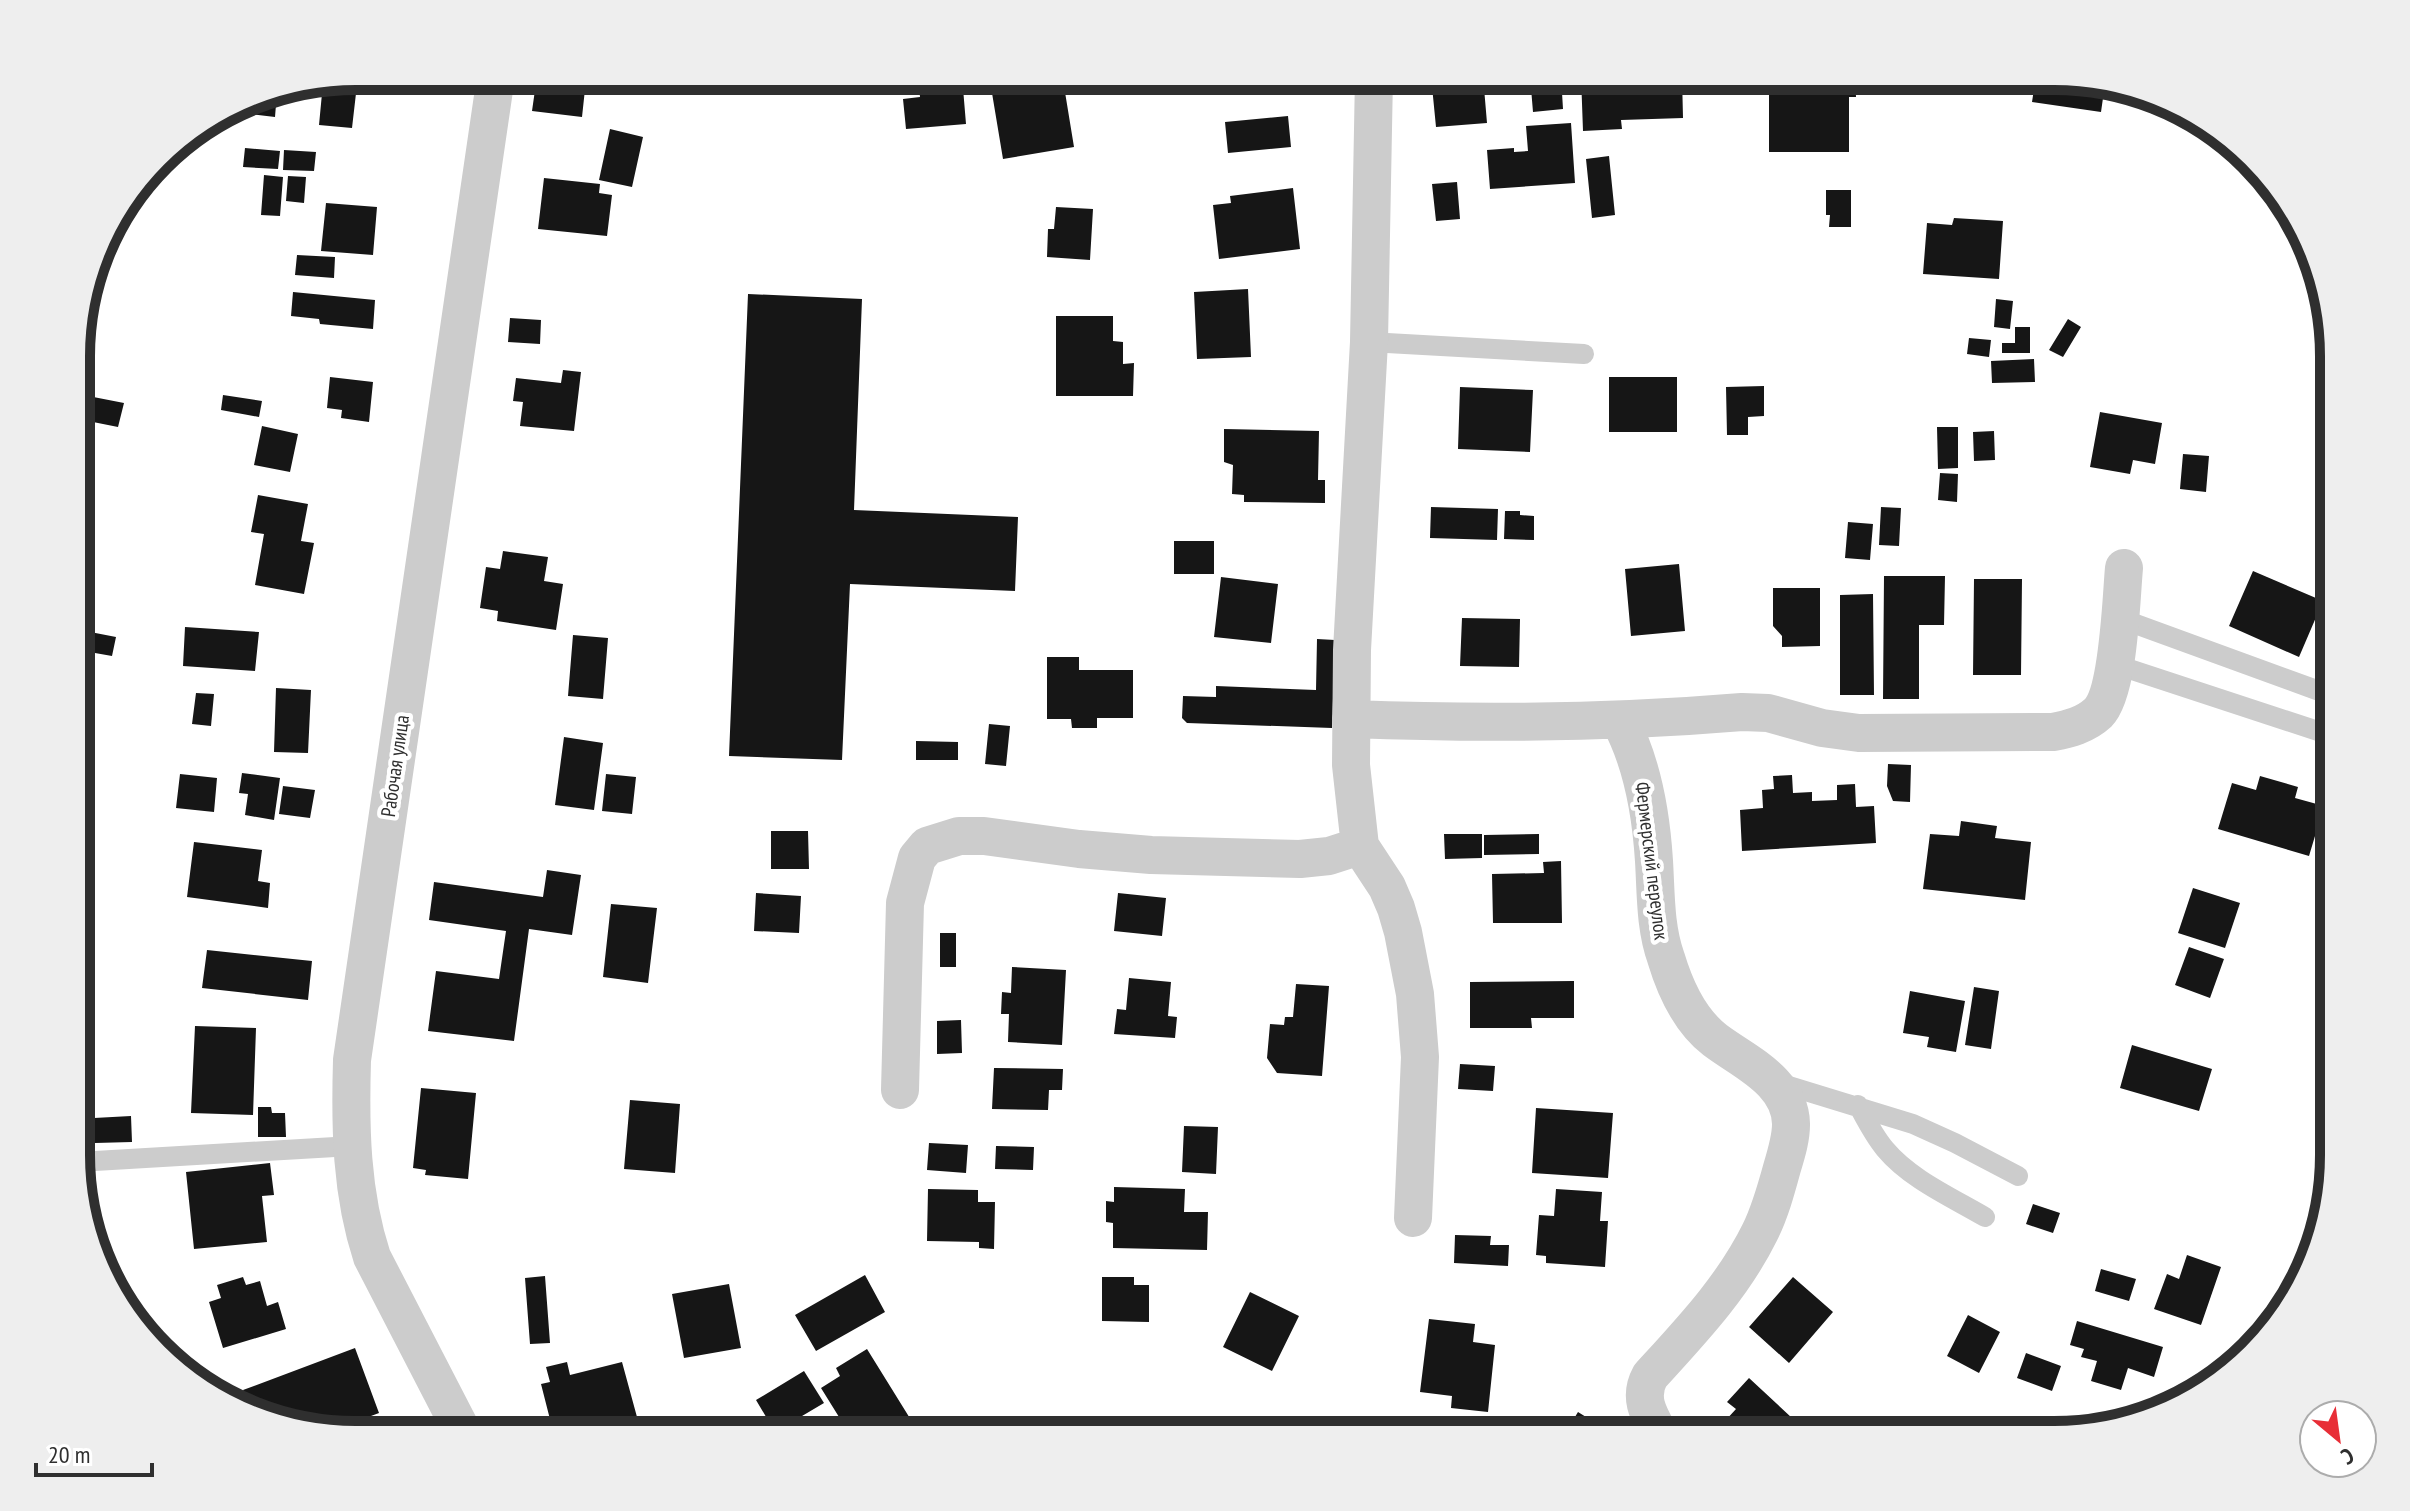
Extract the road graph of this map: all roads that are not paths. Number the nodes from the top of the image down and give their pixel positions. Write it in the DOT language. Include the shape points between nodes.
graph roads {
  1 [pos="494,90"];
  2 [pos="1374,90"];
  3 [pos="1369,342"];
  4 [pos="1584,354"];
  5 [pos="2124,568"];
  6 [pos="2119,618"];
  7 [pos="2114,664"];
  8 [pos="2319,691"];
  9 [pos="1351,719"];
  10 [pos="1620,721"];
  11 [pos="2319,731"];
  12 [pos="1360,846"];
  13 [pos="1771,1081"];
  14 [pos="900,1090"];
  15 [pos="1858,1105"];
  16 [pos="352,1146"];
  17 [pos="90,1161"];
  18 [pos="2018,1176"];
  19 [pos="1985,1217"];
  20 [pos="1413,1218"];
  21 [pos="1652,1420"];
  22 [pos="457,1421"];
  1 -- 16 [label="street, Рабочая улица" via="352,1060"];
  2 -- 3 [label="street"];
  3 -- 4 [label="lane"];
  3 -- 9 [label="street"];
  5 -- 6 [label="street"];
  6 -- 7 [label="street"];
  6 -- 8 [label="lane"];
  7 -- 10 [label="street" via="2105,704 2097,713 2053,732 1859,733 1742,712"];
  7 -- 11 [label="lane"];
  9 -- 10 [label="street" via="1482,724"];
  9 -- 12 [label="street"];
  10 -- 13 [label="street, Фермерский переулок" via="1646,794 1659,931 1677,986 1706,1031"];
  12 -- 14 [label="street" via="1300,859 1151,855 984,836 959,836 927,846 917,858 905,903"];
  12 -- 20 [label="street" via="1396,908 1415,994 1420,1057"];
  13 -- 15 [label="lane"];
  13 -- 21 [label="street, Фермерский переулок" via="1788,1103 1791,1118 1791,1137 1773,1200 1731,1283 1650,1376 1644,1387"];
  15 -- 18 [label="lane" via="1913,1124"];
  15 -- 19 [label="lane" via="1896,1160"];
  16 -- 17 [label="lane"];
  16 -- 22 [label="street, Рабочая улица" via="372,1257"];
}
